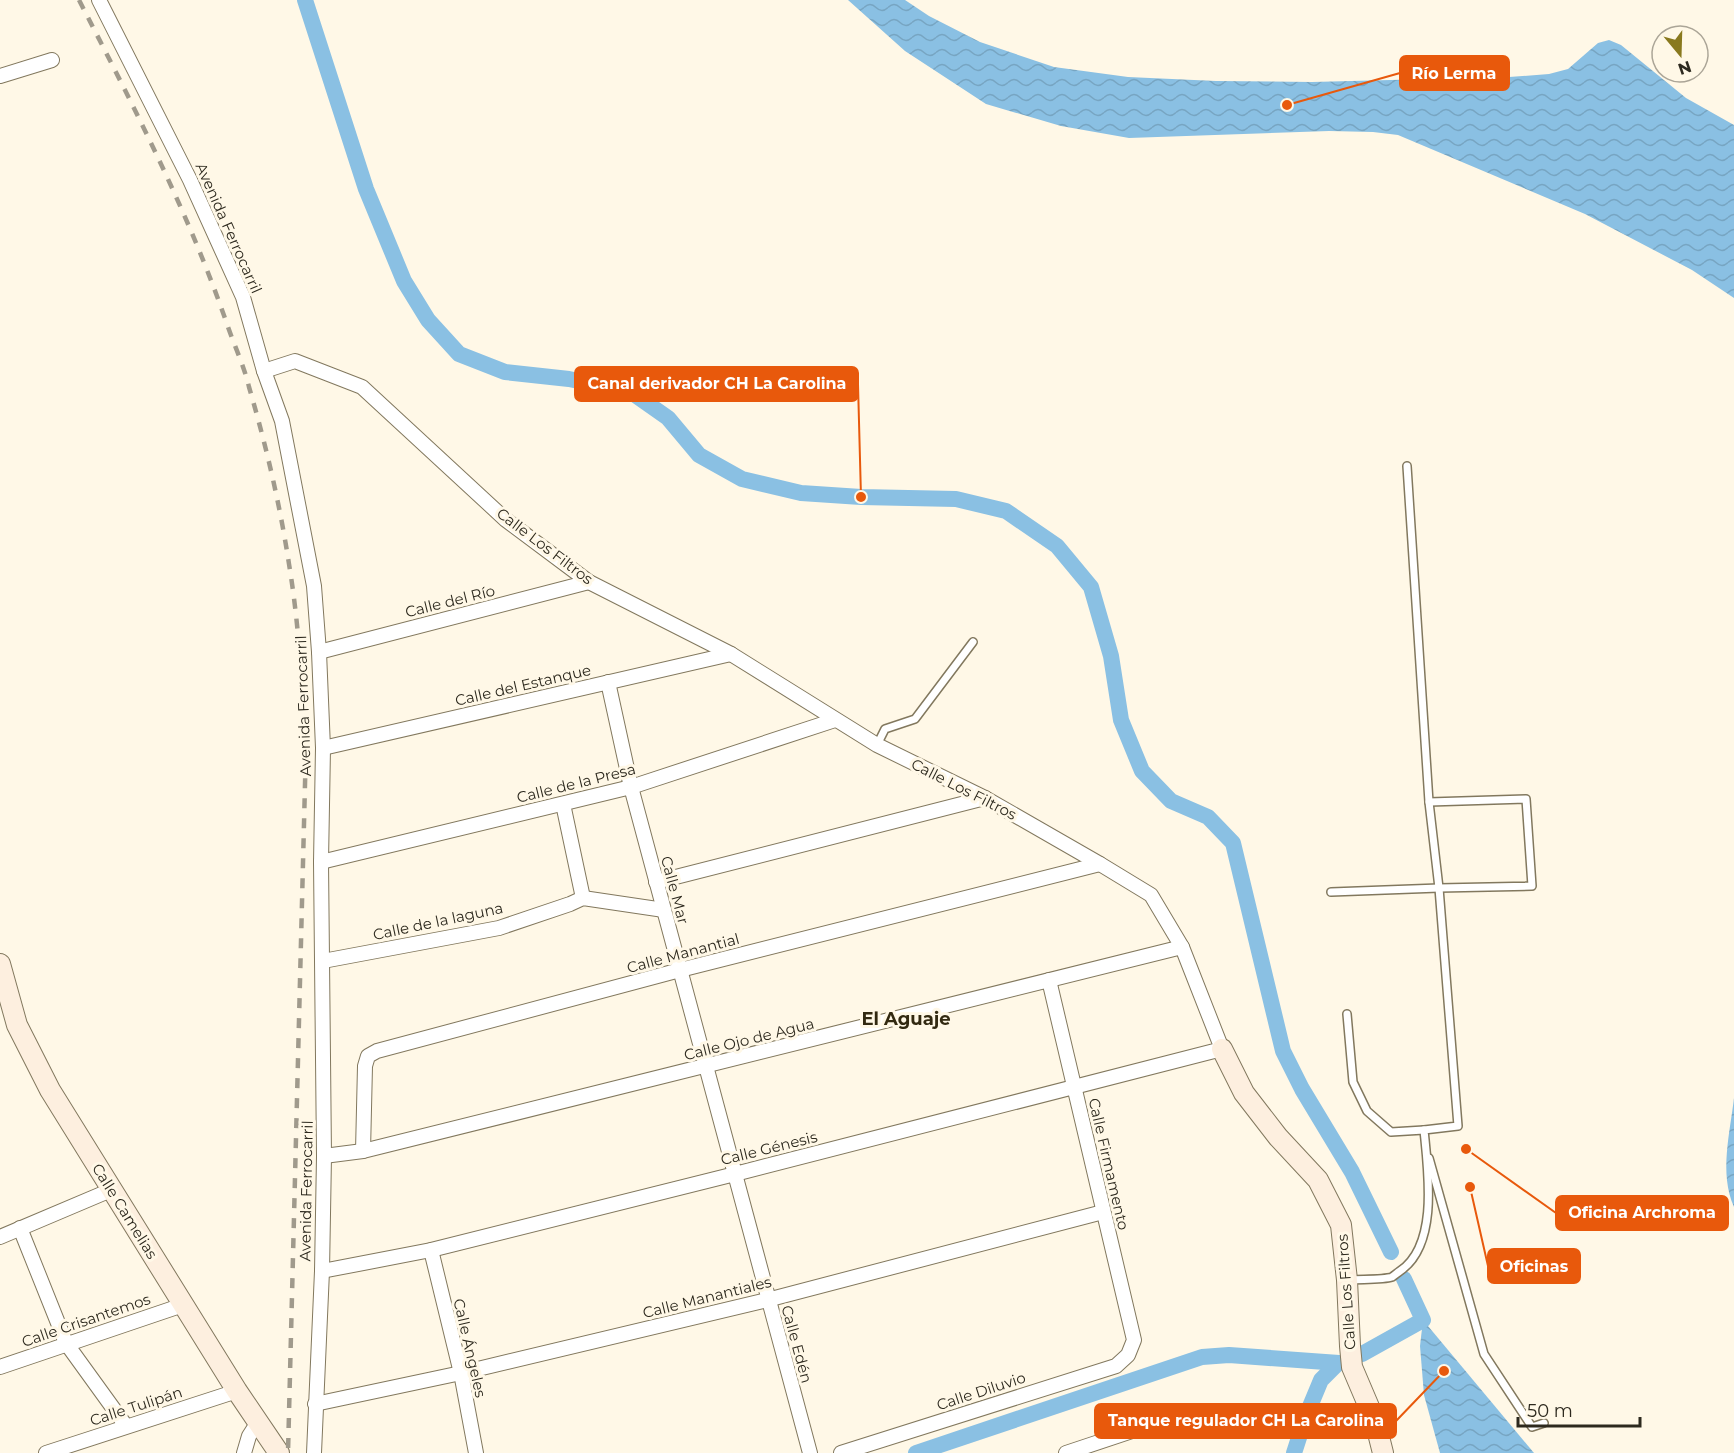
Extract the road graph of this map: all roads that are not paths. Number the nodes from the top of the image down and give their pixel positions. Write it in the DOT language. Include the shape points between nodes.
graph roads {
  1 [pos="99,0"];
  2 [pos="52,60"];
  3 [pos="0,76"];
  4 [pos="264,371"];
  5 [pos="1407,466"];
  6 [pos="589,582"];
  7 [pos="973,642"];
  8 [pos="319,652"];
  9 [pos="731,654"];
  10 [pos="608,682"];
  11 [pos="835,720"];
  12 [pos="877,745"];
  13 [pos="323,748"];
  14 [pos="631,787"];
  15 [pos="985,798"];
  16 [pos="1429,802"];
  17 [pos="564,804"];
  18 [pos="321,862"];
  19 [pos="1100,864"];
  20 [pos="656,882"];
  21 [pos="1439,888"];
  22 [pos="1331,892"];
  23 [pos="583,898"];
  24 [pos="664,910"];
  25 [pos="1182,947"];
  26 [pos="323,961"];
  27 [pos="0,964"];
  28 [pos="680,970"];
  29 [pos="1049,980"];
  30 [pos="1347,1014"];
  31 [pos="1222,1049"];
  32 [pos="706,1067"];
  33 [pos="1073,1087"];
  34 [pos="1424,1130"];
  35 [pos="1425,1144"];
  36 [pos="363,1151"];
  37 [pos="324,1156"];
  38 [pos="735,1174"];
  39 [pos="111,1190"];
  40 [pos="1103,1212"];
  41 [pos="20,1228"];
  42 [pos="0,1236"];
  43 [pos="431,1250"];
  44 [pos="322,1271"];
  45 [pos="1347,1280"];
  46 [pos="767,1300"];
  47 [pos="183,1305"];
  48 [pos="66,1343"];
  49 [pos="1128,1355"];
  50 [pos="0,1367"];
  51 [pos="461,1373"];
  52 [pos="237,1391"];
  53 [pos="315,1404"];
  54 [pos="1177,1416"];
  55 [pos="258,1422"];
  56 [pos="1544,1423"];
  57 [pos="126,1426"];
  58 [pos="277,1450"];
  59 [pos="46,1453"];
  60 [pos="244,1453"];
  61 [pos="314,1453"];
  62 [pos="476,1453"];
  63 [pos="810,1453"];
  64 [pos="841,1453"];
  65 [pos="1066,1453"];
  66 [pos="1383,1453"];
  1 -- 4 [label="street, Avenida Ferrocarril" via="190,180 243,297"];
  2 -- 3 [label="street"];
  4 -- 6 [label="street, Calle Los Filtros" via="295,361 362,387 506,520"];
  4 -- 8 [label="street, Avenida Ferrocarril" via="282,421 314,586"];
  5 -- 16 [label="lane"];
  6 -- 8 [label="street, Calle del Río"];
  6 -- 9 [label="street, Calle Los Filtros"];
  7 -- 12 [label="lane" via="915,719 885,729"];
  8 -- 13 [label="street, Avenida Ferrocarril"];
  9 -- 10 [label="street, Calle del Estanque"];
  9 -- 11 [label="street, Calle Los Filtros"];
  10 -- 13 [label="street, Calle del Estanque"];
  10 -- 14 [label="street, Calle Mar"];
  11 -- 12 [label="street, Calle Los Filtros"];
  11 -- 14 [label="street, Calle de la Presa"];
  12 -- 15 [label="street, Calle Los Filtros"];
  13 -- 18 [label="street, Avenida Ferrocarril"];
  14 -- 17 [label="street, Calle de la Presa"];
  14 -- 20 [label="street, Calle Mar"];
  15 -- 19 [label="street, Calle Los Filtros"];
  15 -- 20 [label="street"];
  16 -- 21 [label="lane"];
  16 -- 21 [label="lane" via="1526,799 1532,886"];
  17 -- 18 [label="street, Calle de la Presa"];
  17 -- 23 [label="street"];
  18 -- 26 [label="street, Avenida Ferrocarril"];
  19 -- 25 [label="street, Calle Los Filtros" via="1151,895"];
  19 -- 28 [label="street, Calle Manantial"];
  20 -- 24 [label="street, Calle Mar"];
  21 -- 22 [label="lane"];
  21 -- 34 [label="lane" via="1458,1126"];
  23 -- 24 [label="street, Calle de la laguna"];
  23 -- 26 [label="street, Calle de la laguna" via="498,928"];
  24 -- 28 [label="street, Calle Mar"];
  25 -- 29 [label="street, Calle Ojo de Agua"];
  25 -- 31 [label="street, Calle Los Filtros"];
  26 -- 37 [label="street, Avenida Ferrocarril"];
  27 -- 39 [label="street, Calle Camelias" via="17,1025 50,1090"];
  28 -- 32 [label="street, Calle Mar"];
  28 -- 36 [label="street, Calle Manantial" via="368,1056"];
  29 -- 32 [label="street, Calle Ojo de Agua"];
  29 -- 33 [label="street, Calle Firmamento"];
  30 -- 34 [label="lane" via="1353,1082 1367,1111 1391,1132"];
  31 -- 33 [label="street, Calle Génesis"];
  31 -- 45 [label="street, Calle Los Filtros" via="1244,1093 1318,1180 1341,1225"];
  32 -- 36 [label="street, Calle Ojo de Agua"];
  32 -- 38 [label="street, Calle Mar"];
  33 -- 38 [label="street, Calle Génesis"];
  33 -- 40 [label="street, Calle Firmamento"];
  34 -- 35 [label="lane"];
  35 -- 45 [label="lane" via="1429,1203 1418,1251 1408,1266 1392,1277"];
  35 -- 56 [label="lane" via="1484,1353 1532,1427"];
  36 -- 37 [label="street, Calle Ojo de Agua"];
  37 -- 44 [label="street, Avenida Ferrocarril"];
  38 -- 43 [label="street, Calle Génesis"];
  38 -- 46 [label="street, Calle Edén"];
  39 -- 41 [label="street"];
  39 -- 47 [label="street, Calle Camelias"];
  40 -- 46 [label="street, Calle Manantiales"];
  40 -- 49 [label="street, Calle Firmamento" via="1134,1340"];
  41 -- 42 [label="street"];
  41 -- 48 [label="street"];
  43 -- 44 [label="street, Calle Génesis"];
  43 -- 51 [label="street, Calle Ángeles"];
  44 -- 53 [label="street, Avenida Ferrocarril"];
  45 -- 66 [label="street, Calle Los Filtros" via="1352,1367 1376,1421"];
  46 -- 51 [label="street, Calle Manantiales"];
  46 -- 63 [label="street, Calle Edén"];
  47 -- 48 [label="street, Calle Crisantemos"];
  47 -- 52 [label="street, Calle Camelias"];
  48 -- 50 [label="street, Calle Crisantemos"];
  48 -- 57 [label="street"];
  49 -- 64 [label="street, Calle Diluvio" via="1116,1366"];
  51 -- 53 [label="street, Calle Manantiales"];
  51 -- 62 [label="street, Calle Ángeles"];
  52 -- 55 [label="street, Calle Camelias"];
  52 -- 57 [label="street, Calle Tulipán"];
  53 -- 61 [label="street, Avenida Ferrocarril"];
  54 -- 65 [label="street"];
  55 -- 58 [label="street, Calle Camelias"];
  55 -- 60 [label="street"];
  57 -- 59 [label="street, Calle Tulipán"];
}
